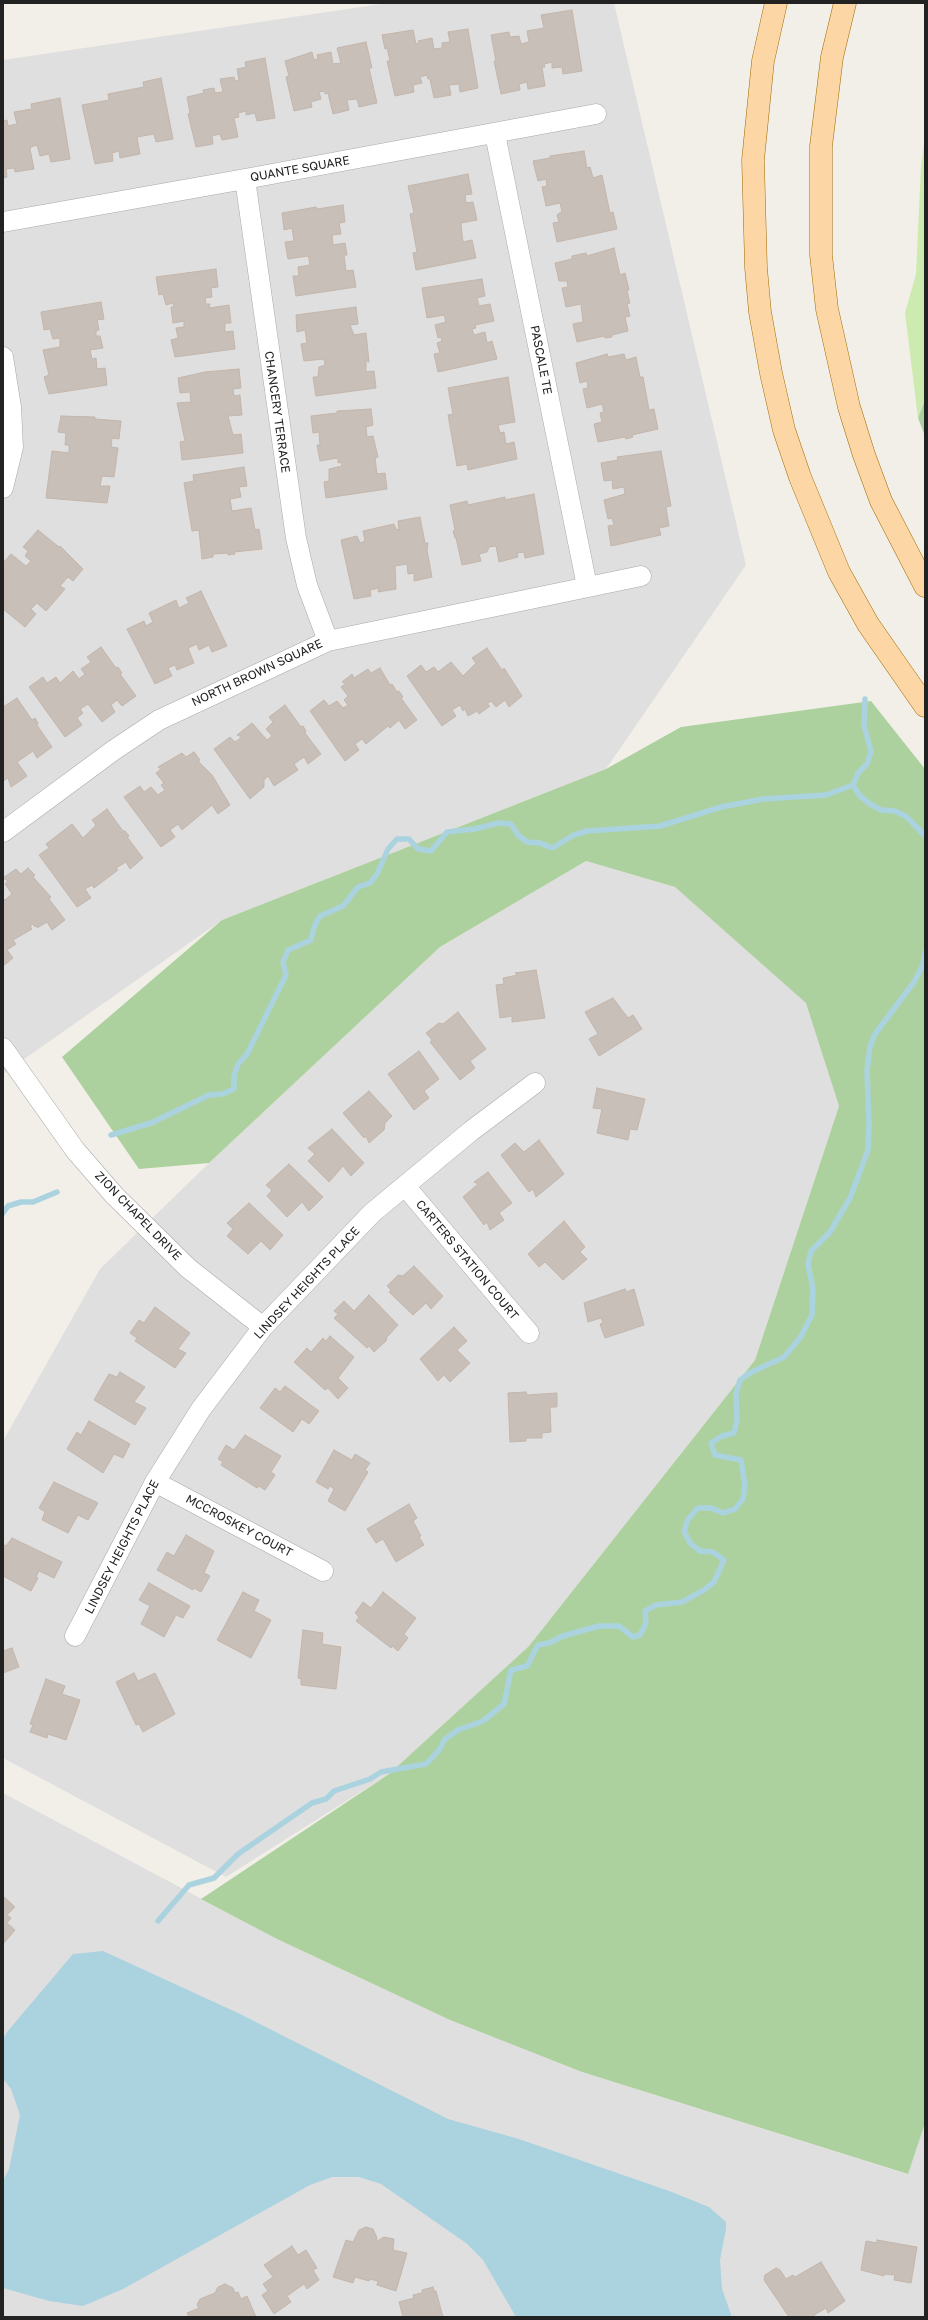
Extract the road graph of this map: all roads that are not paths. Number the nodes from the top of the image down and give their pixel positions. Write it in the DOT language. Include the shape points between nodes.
graph roads {
  1 [pos="776,3"];
  2 [pos="845,3"];
  3 [pos="596,114"];
  4 [pos="495,134"];
  5 [pos="245,179"];
  6 [pos="3,222"];
  7 [pos="3,358"];
  8 [pos="3,488"];
  9 [pos="640,576"];
  10 [pos="587,586"];
  11 [pos="925,586"];
  12 [pos="328,641"];
  13 [pos="925,706"];
  14 [pos="3,832"];
  15 [pos="3,1048"];
  16 [pos="535,1083"];
  17 [pos="406,1186"];
  18 [pos="263,1328"];
  19 [pos="529,1334"];
  20 [pos="155,1482"];
  21 [pos="323,1571"];
  22 [pos="76,1636"];
  1 -- 13 [label="main road" via="763,61 752,160 756,268 760,312 771,373 784,430 800,477 840,572 868,624"];
  2 -- 11 [label="main road" via="832,57 821,146 821,256 827,309 841,376 864,455 881,501"];
  3 -- 4 [label="street, QUANTE SQUARE"];
  4 -- 5 [label="street, QUANTE SQUARE"];
  4 -- 10 [label="street, PASCALE TE"];
  5 -- 6 [label="street, QUANTE SQUARE"];
  5 -- 12 [label="street, CHANCERY TERRACE" via="296,538 307,585"];
  7 -- 8 [label="street" via="12,407 14,447"];
  9 -- 10 [label="street, NORTH BROWN SQUARE"];
  10 -- 12 [label="street, NORTH BROWN SQUARE"];
  12 -- 14 [label="street, NORTH BROWN SQUARE" via="159,720"];
  15 -- 18 [label="street, ZION CHAPEL DRIVE" via="75,1150 114,1195 188,1268"];
  16 -- 17 [label="street, LINDSEY HEIGHTS PLACE" via="471,1131"];
  17 -- 18 [label="street, LINDSEY HEIGHTS PLACE" via="372,1213"];
  17 -- 19 [label="street, CARTERS STATION COURT"];
  18 -- 20 [label="street, LINDSEY HEIGHTS PLACE" via="201,1409"];
  20 -- 21 [label="street, MCCROSKEY COURT"];
  20 -- 22 [label="street, LINDSEY HEIGHTS PLACE"];
}
